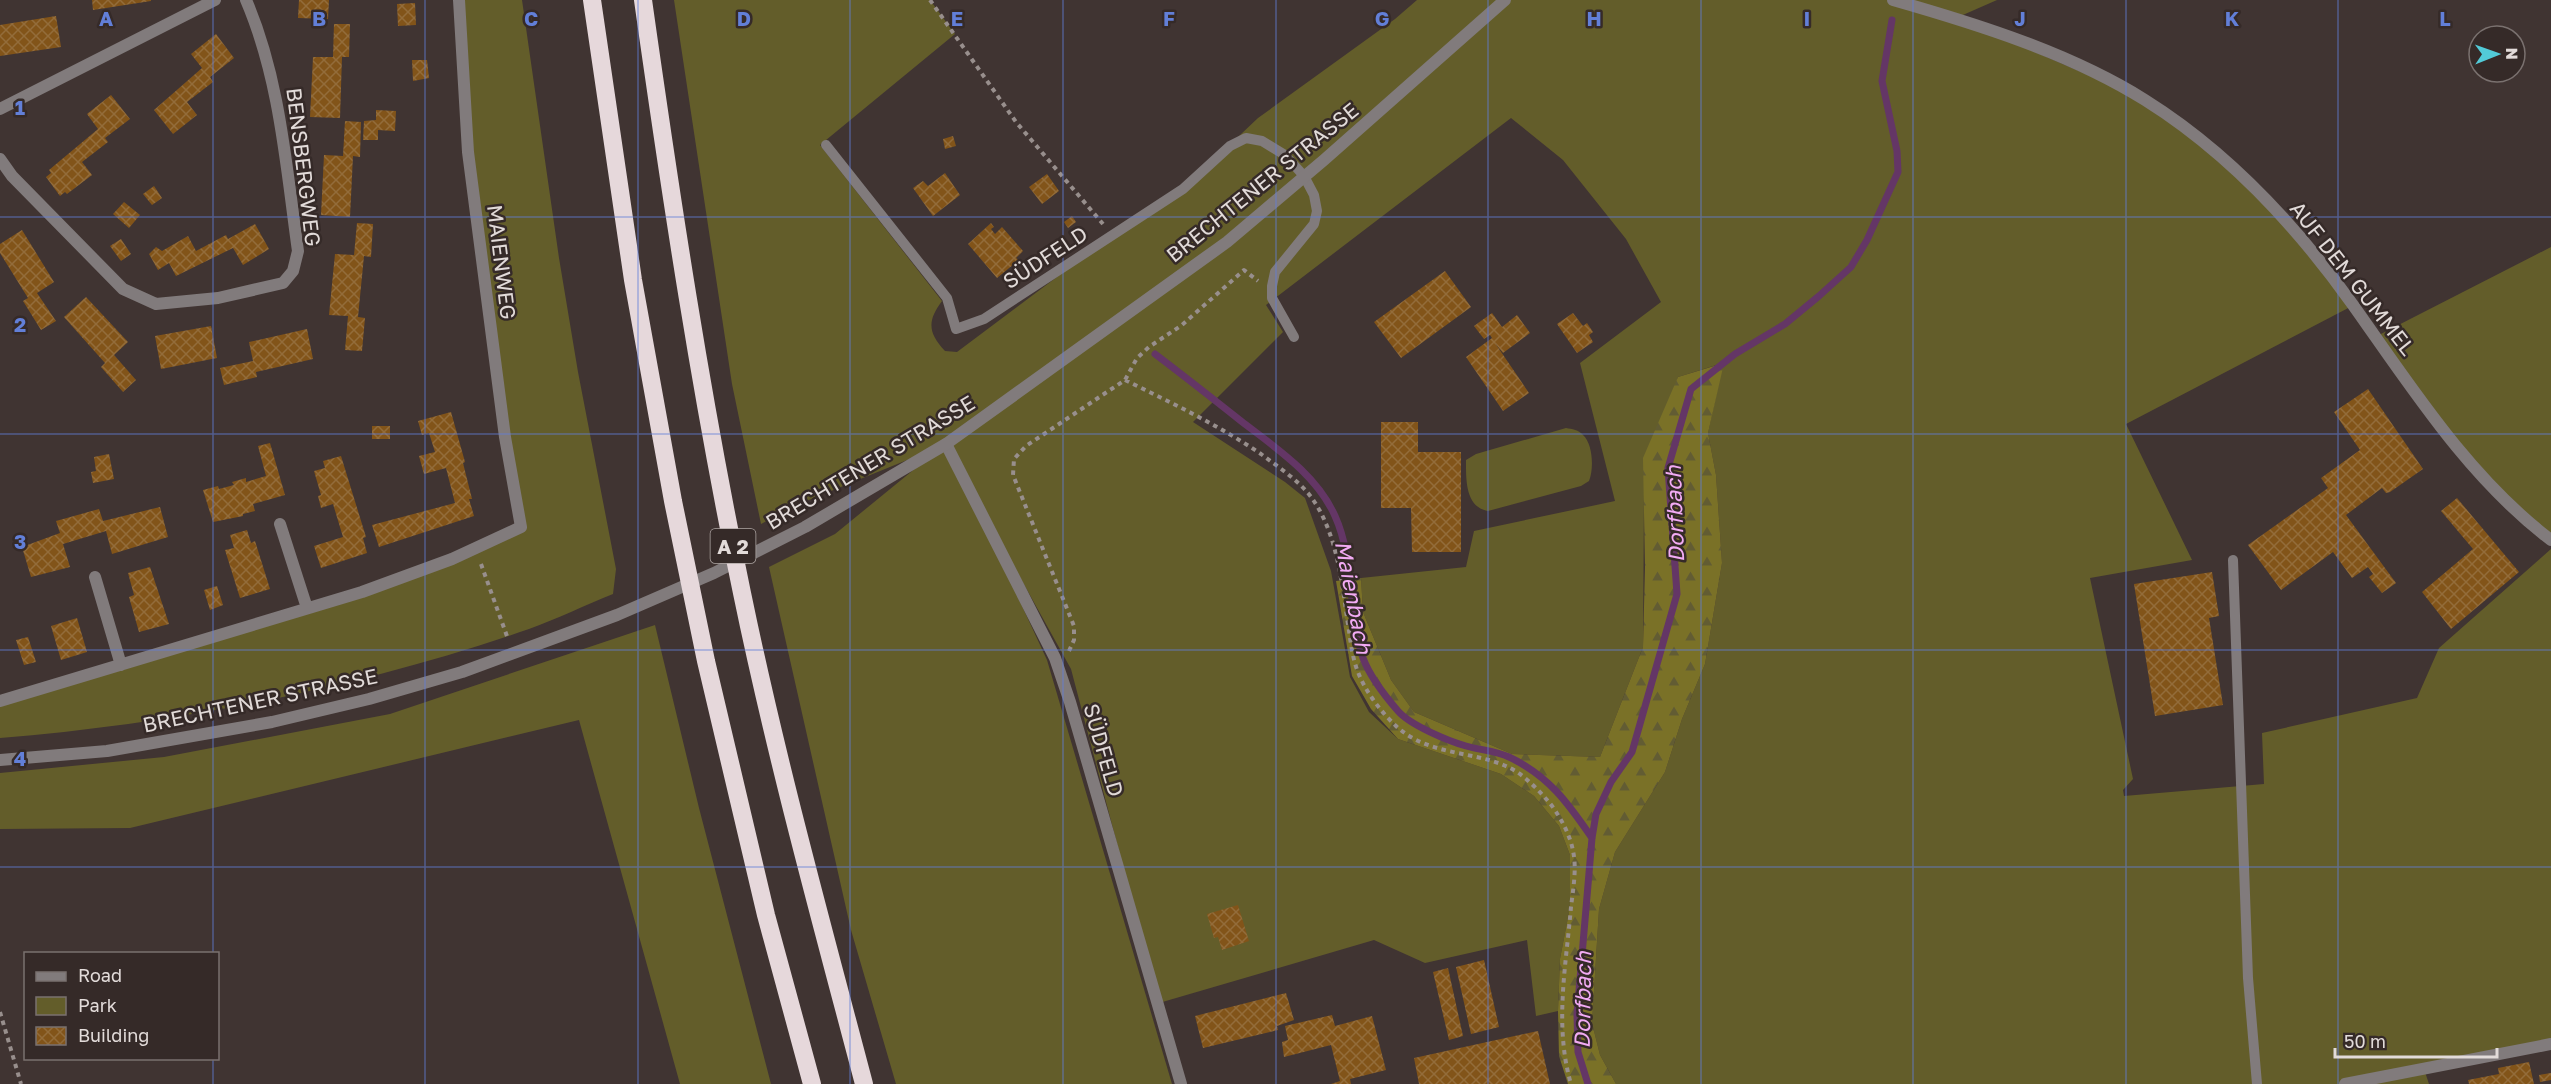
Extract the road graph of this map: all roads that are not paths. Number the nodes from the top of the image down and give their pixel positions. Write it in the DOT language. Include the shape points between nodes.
graph roads {
  1 [pos="215,0"];
  2 [pos="246,0"];
  3 [pos="459,0"];
  4 [pos="592,0"];
  5 [pos="643,0"];
  6 [pos="1505,0"];
  7 [pos="1893,0"];
  8 [pos="0,109"];
  9 [pos="826,145"];
  10 [pos="0,159"];
  11 [pos="1304,176"];
  12 [pos="1294,337"];
  13 [pos="946,444"];
  14 [pos="280,524"];
  15 [pos="2551,540"];
  16 [pos="2233,560"];
  17 [pos="95,577"];
  18 [pos="307,608"];
  19 [pos="121,664"];
  20 [pos="0,701"];
  21 [pos="0,760"];
  22 [pos="2551,1044"];
  23 [pos="812,1084"];
  24 [pos="864,1084"];
  25 [pos="1180,1084"];
  26 [pos="2257,1084"];
  27 [pos="2345,1084"];
  1 -- 8 [label="street"];
  2 -- 10 [label="street, BENSBERGWEG" via="261,34 274,86 298,251 293,272 283,283 218,298 156,304 123,290"];
  3 -- 18 [label="street, MAIENWEG" via="468,152 505,437 521,527 452,559"];
  4 -- 23 [label="highway, A 2" via="635,291 672,501 705,661 766,915"];
  5 -- 24 [label="highway, A 2" via="683,280 742,595"];
  6 -- 11 [label="street, BRECHTENER STRASSE"];
  7 -- 15 [label="street, AUF DEM GUMMEL" via="1984,28 2109,80 2171,117 2217,153 2250,182 2324,266 2480,475"];
  9 -- 11 [label="lane, SÜDFELD" via="947,298 956,329 984,320 1113,236 1183,189 1230,146 1246,138 1262,141 1285,155"];
  11 -- 12 [label="lane" via="1314,195 1314,224 1275,272 1272,286 1272,298"];
  11 -- 13 [label="street, BRECHTENER STRASSE" via="1227,242"];
  13 -- 21 [label="street, BRECHTENER STRASSE" via="805,527 714,573 617,615 462,672 272,722 107,751"];
  13 -- 25 [label="street, SÜDFELD" via="1055,658"];
  14 -- 18 [label="street"];
  16 -- 26 [label="lane" via="2248,978"];
  17 -- 19 [label="street"];
  18 -- 19 [label="street"];
  19 -- 20 [label="street"];
  22 -- 27 [label="street"];
}
